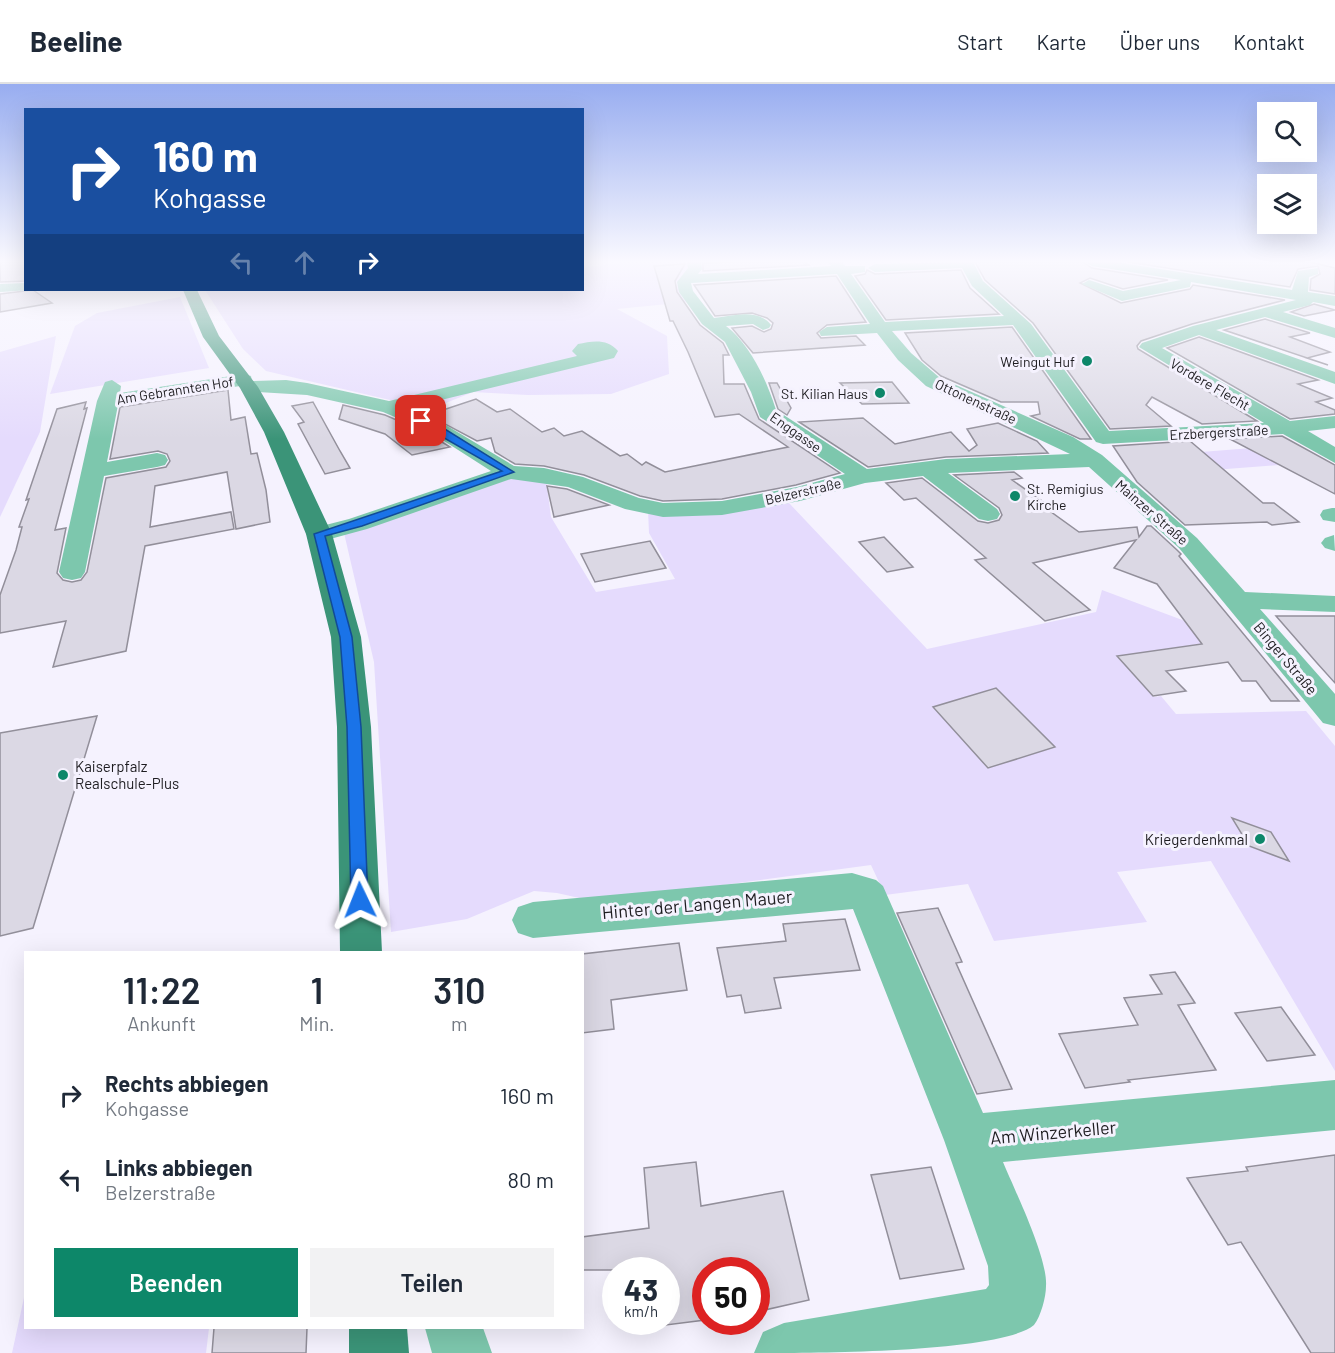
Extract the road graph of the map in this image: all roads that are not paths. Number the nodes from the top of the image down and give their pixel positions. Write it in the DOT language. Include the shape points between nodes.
graph roads {
  1 [pos="204,321"];
  2 [pos="712,321"];
  3 [pos="751,321"];
  4 [pos="758,321"];
  5 [pos="878,321"];
  6 [pos="997,321"];
  7 [pos="1018,321"];
  8 [pos="1229,321"];
  9 [pos="1296,321"];
  10 [pos="883,328"];
  11 [pos="1199,329"];
  12 [pos="722,332"];
  13 [pos="827,332"];
  14 [pos="1335,333"];
  15 [pos="590,358"];
  16 [pos="1335,378"];
  17 [pos="246,384"];
  18 [pos="389,407"];
  19 [pos="1335,422"];
  20 [pos="1285,428"];
  21 [pos="1094,450"];
  22 [pos="158,453"];
  23 [pos="556,453"];
  24 [pos="1335,456"];
  25 [pos="93,463"];
  26 [pos="927,468"];
  27 [pos="513,472"];
  28 [pos="863,476"];
  29 [pos="988,514"];
  30 [pos="319,534"];
  31 [pos="72,572"];
  32 [pos="1238,600"];
  33 [pos="1335,604"];
  34 [pos="1335,715"];
  35 [pos="862,892"];
  36 [pos="533,920"];
  37 [pos="362,951"];
  38 [pos="1335,1105"];
  39 [pos="969,1140"];
  40 [pos="378,1329"];
  41 [pos="454,1329"];
  42 [pos="379,1353"];
  43 [pos="462,1353"];
  44 [pos="784,1353"];
  1 -- 17 [label="main road" via="211,337"];
  2 -- 12 [label="street, Enggasse"];
  3 -- 12 [label="street"];
  4 -- 12 [label="street" via="761,334"];
  5 -- 10 [label="street, Ottonenstraße"];
  6 -- 10 [label="street"];
  7 -- 21 [label="street, Mainzer Straße" via="1047,356 1092,424"];
  8 -- 11 [label="street"];
  9 -- 14 [label="street"];
  10 -- 13 [label="street"];
  10 -- 21 [label="street, Ottonenstraße" via="915,370 933,382"];
  11 -- 16 [label="street"];
  11 -- 20 [label="street, Vordere Flecht" via="1148,347 1221,377"];
  12 -- 28 [label="street, Enggasse" via="761,392 767,413"];
  15 -- 18 [label="street"];
  17 -- 18 [label="street, Belzerstraße" via="286,386"];
  17 -- 25 [label="street, Am Gebrannten Hof" via="110,393"];
  17 -- 30 [label="main road" via="274,432"];
  18 -- 27 [label="street, Belzerstraße" via="437,428"];
  19 -- 20 [label="street, Erzbergerstraße"];
  20 -- 21 [label="street, Erzbergerstraße" via="1228,429"];
  20 -- 24 [label="street, Vordere Flecht"];
  21 -- 26 [label="street, Belzerstraße" via="1036,460"];
  21 -- 32 [label="street, Mainzer Straße" via="1188,543"];
  22 -- 25 [label="street"];
  23 -- 27 [label="street"];
  25 -- 31 [label="street, Am Gebrannten Hof"];
  26 -- 28 [label="street, Belzerstraße"];
  26 -- 29 [label="street"];
  27 -- 28 [label="street, Belzerstraße" via="575,482 647,508 678,511 778,498"];
  27 -- 30 [label="street"];
  30 -- 37 [label="main road" via="346,637 354,727"];
  32 -- 33 [label="street"];
  32 -- 34 [label="street, Binger Straße"];
  35 -- 36 [label="street, Hinter der Langen Mauer"];
  35 -- 39 [label="street, Am Winzerkeller" via="869,898"];
  38 -- 39 [label="street, Am Winzerkeller"];
  39 -- 44 [label="street" via="1016,1266 1014,1304 998,1316"];
  40 -- 42 [label="main road"];
  41 -- 43 [label="street"];
}
